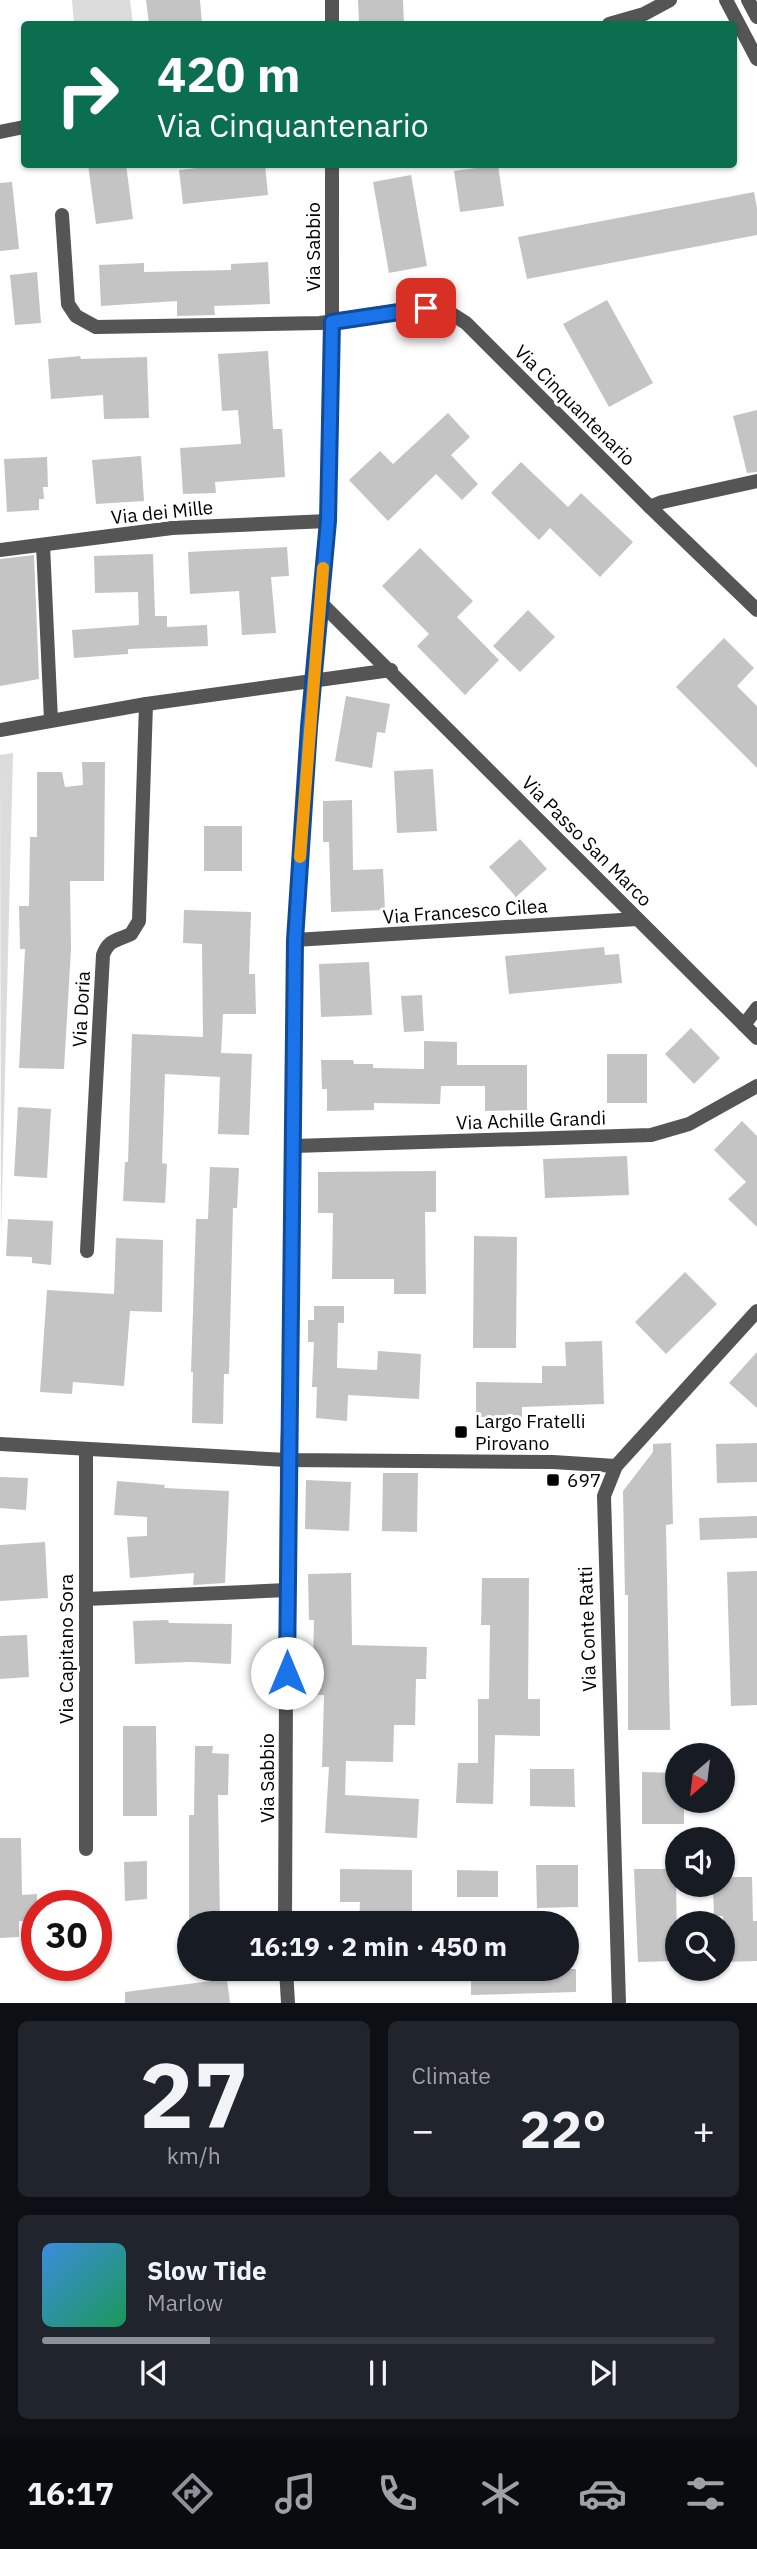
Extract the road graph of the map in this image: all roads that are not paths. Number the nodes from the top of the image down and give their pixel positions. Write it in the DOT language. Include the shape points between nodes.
graph roads {
  1 [pos="332,0"];
  2 [pos="670,0"];
  3 [pos="726,0"];
  4 [pos="748,0"];
  5 [pos="757,17"];
  6 [pos="332,21"];
  7 [pos="620,21"];
  8 [pos="757,59"];
  9 [pos="21,128"];
  10 [pos="0,132"];
  11 [pos="332,168"];
  12 [pos="62,215"];
  13 [pos="332,322"];
  14 [pos="757,481"];
  15 [pos="650,508"];
  16 [pos="328,521"];
  17 [pos="43,545"];
  18 [pos="0,550"];
  19 [pos="320,601"];
  20 [pos="757,610"];
  21 [pos="391,670"];
  22 [pos="313,682"];
  23 [pos="146,704"];
  24 [pos="51,720"];
  25 [pos="0,730"];
  26 [pos="637,919"];
  27 [pos="295,940"];
  28 [pos="757,1008"];
  29 [pos="744,1025"];
  30 [pos="757,1038"];
  31 [pos="757,1086"];
  32 [pos="294,1146"];
  33 [pos="88,1251"];
  34 [pos="757,1311"];
  35 [pos="0,1444"];
  36 [pos="86,1449"];
  37 [pos="288,1461"];
  38 [pos="616,1466"];
  39 [pos="287,1590"];
  40 [pos="86,1599"];
  41 [pos="86,1849"];
  42 [pos="285,1911"];
  43 [pos="287,1981"];
  44 [pos="288,2003"];
  45 [pos="619,2003"];
  1 -- 6 [label="street"];
  2 -- 7 [label="street"];
  3 -- 8 [label="street"];
  4 -- 5 [label="street"];
  9 -- 10 [label="street"];
  11 -- 13 [label="street, Via Sabbio"];
  12 -- 13 [label="street, Via Cinquantenario" via="68,304 89,325 108,329"];
  13 -- 15 [label="street, Via Cinquantenario" via="426,308 453,314"];
  13 -- 16 [label="street, Via Sabbio"];
  14 -- 15 [label="street"];
  15 -- 20 [label="street, Via Cinquantenario"];
  16 -- 17 [label="street, Via dei Mille" via="197,526"];
  16 -- 19 [label="street, Via Sabbio"];
  17 -- 18 [label="street, Via dei Mille"];
  17 -- 24 [label="street"];
  19 -- 21 [label="street, Via Passo San Marco"];
  19 -- 22 [label="street, Via Sabbio"];
  21 -- 22 [label="street"];
  21 -- 26 [label="street, Via Passo San Marco"];
  22 -- 23 [label="street"];
  22 -- 27 [label="street, Via Sabbio"];
  23 -- 24 [label="street"];
  23 -- 33 [label="street, Via Doria" via="140,914 135,931 112,940 103,955"];
  24 -- 25 [label="street"];
  26 -- 27 [label="street, Via Francesco Cilea"];
  26 -- 29 [label="street, Via Passo San Marco"];
  27 -- 32 [label="street, Via Sabbio"];
  28 -- 29 [label="street"];
  29 -- 30 [label="street, Via Passo San Marco"];
  31 -- 32 [label="street, Via Achille Grandi" via="689,1125 651,1135"];
  32 -- 37 [label="street, Via Sabbio"];
  34 -- 38 [label="street, Via Conte Ratti"];
  35 -- 36 [label="street"];
  36 -- 37 [label="street"];
  36 -- 40 [label="street, Via Capitano Sora"];
  37 -- 38 [label="street"];
  37 -- 39 [label="street, Via Sabbio"];
  38 -- 45 [label="street, Via Conte Ratti" via="606,1487 603,1510"];
  39 -- 40 [label="street"];
  39 -- 42 [label="street, Via Sabbio"];
  40 -- 41 [label="street, Via Capitano Sora"];
  43 -- 44 [label="street"];
}
